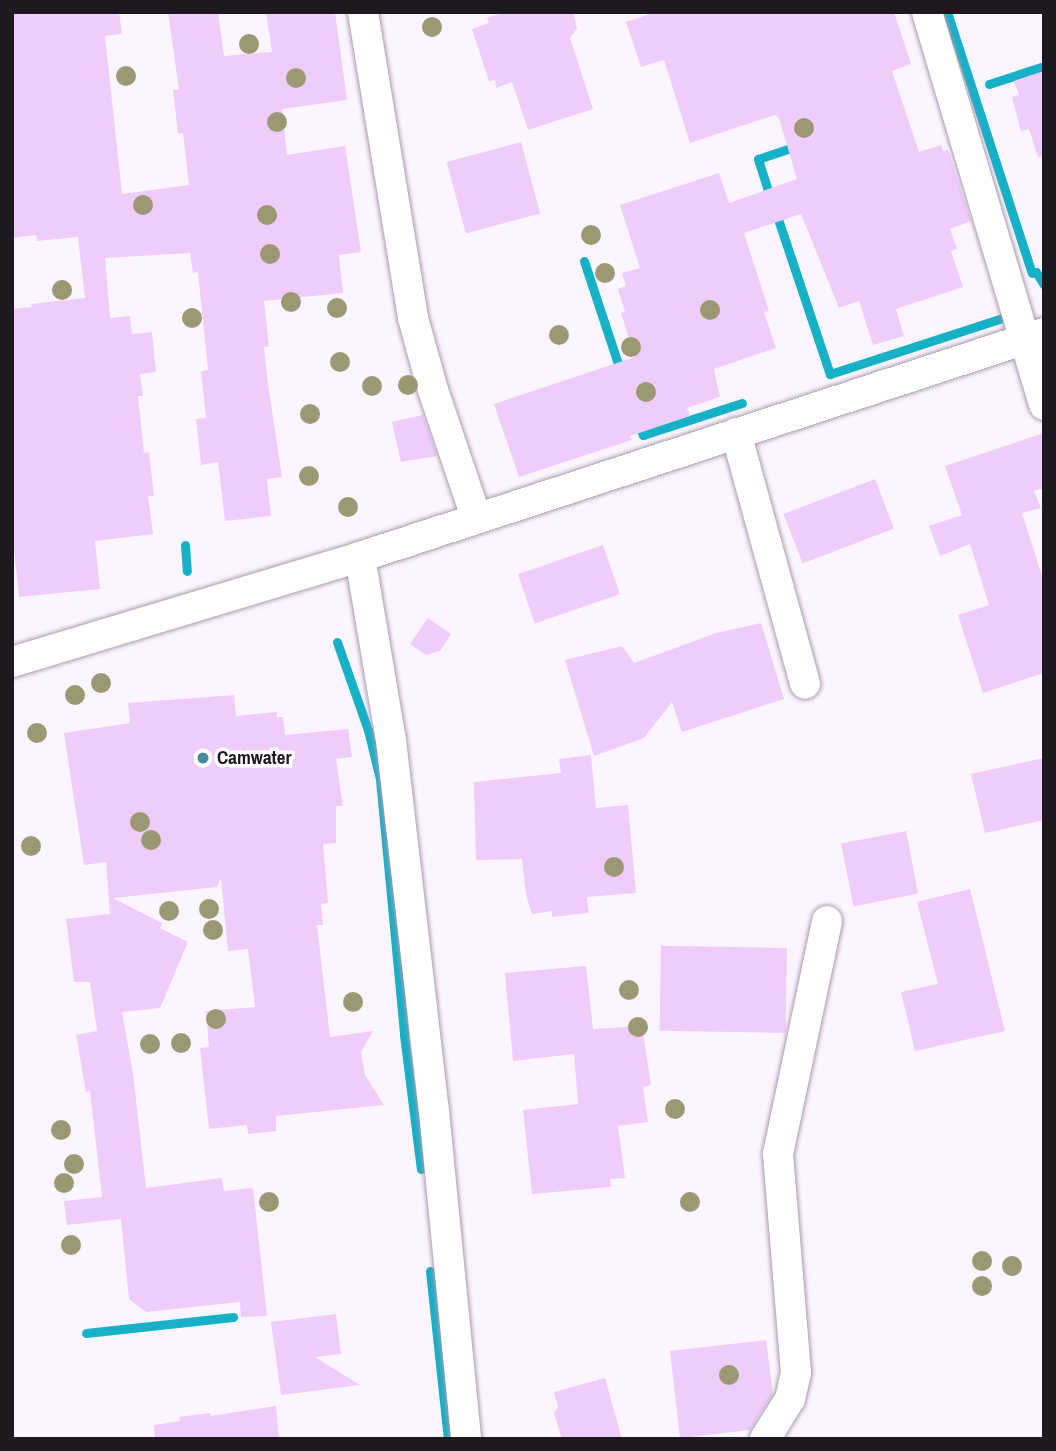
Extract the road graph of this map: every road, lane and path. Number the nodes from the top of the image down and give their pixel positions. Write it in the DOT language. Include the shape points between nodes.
graph roads {
  1 [pos="363,12"];
  2 [pos="928,12"];
  3 [pos="1035,336"];
  4 [pos="1044,405"];
  5 [pos="736,433"];
  6 [pos="477,517"];
  7 [pos="360,557"];
  8 [pos="12,662"];
  9 [pos="805,684"];
  10 [pos="827,921"];
  11 [pos="466,1439"];
  12 [pos="765,1439"];
  1 -- 6 [label="street" via="413,318"];
  2 -- 3 [label="street"];
  3 -- 4 [label="street"];
  3 -- 5 [label="street"];
  5 -- 6 [label="street"];
  5 -- 9 [label="street"];
  6 -- 7 [label="street"];
  7 -- 8 [label="street"];
  7 -- 11 [label="street" via="391,740"];
  10 -- 12 [label="street" via="778,1154 796,1373 790,1399"];
}
